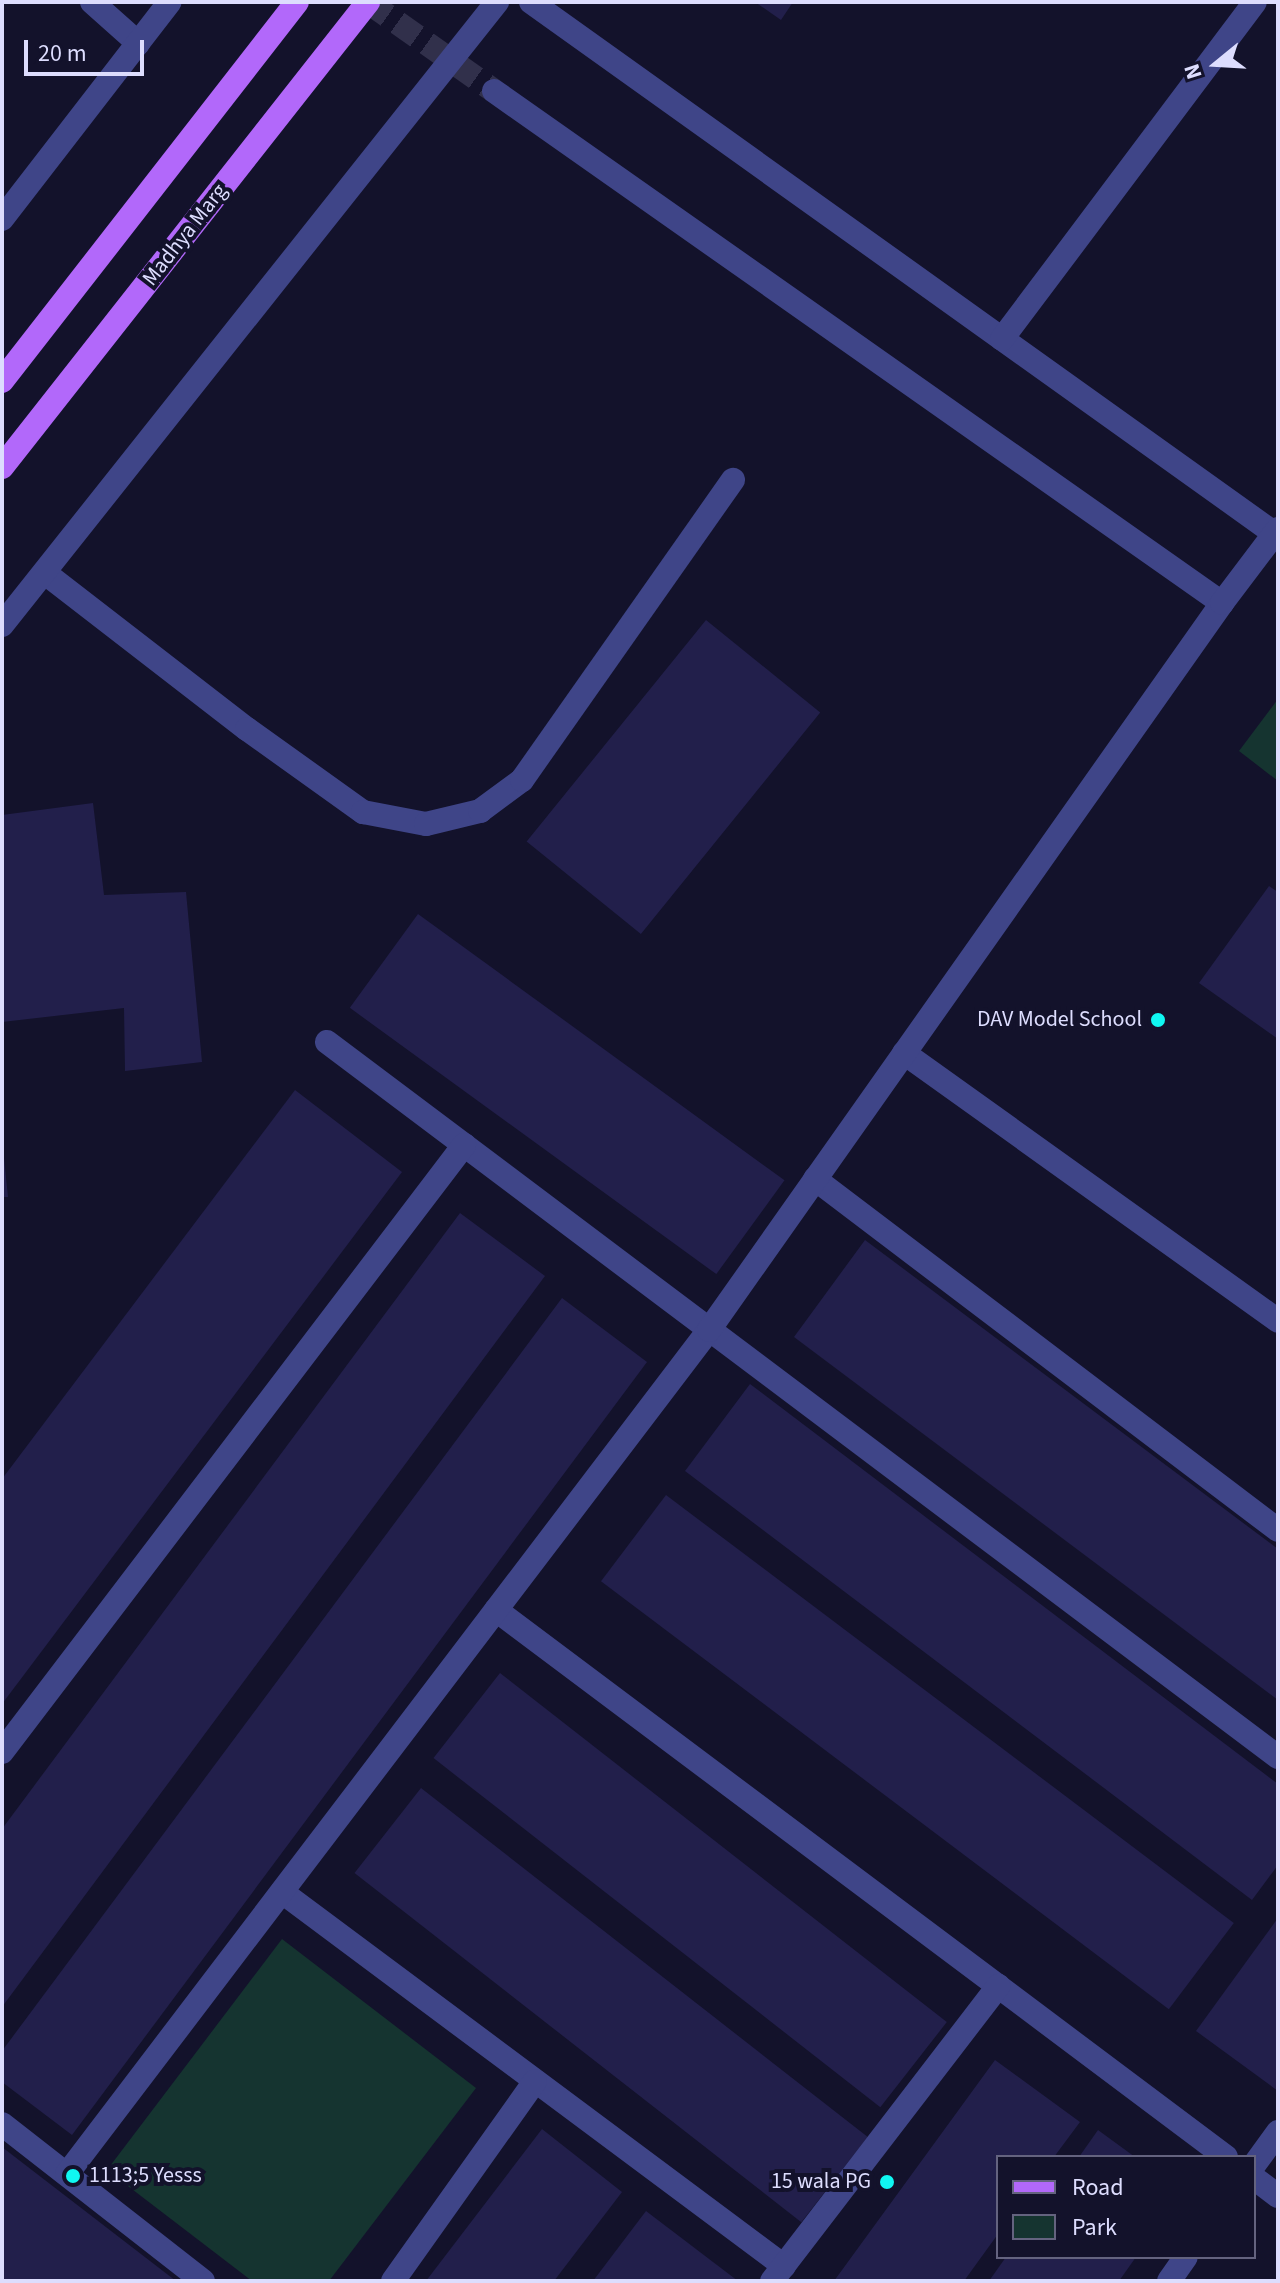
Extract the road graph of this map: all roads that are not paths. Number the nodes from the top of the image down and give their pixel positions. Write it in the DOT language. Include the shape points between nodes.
graph roads {
  1 [pos="92,2"];
  2 [pos="170,2"];
  3 [pos="297,2"];
  4 [pos="368,2"];
  5 [pos="497,2"];
  6 [pos="531,2"];
  7 [pos="1255,2"];
  8 [pos="138,43"];
  9 [pos="494,91"];
  10 [pos="2,219"];
  11 [pos="1002,339"];
  12 [pos="2,381"];
  13 [pos="2,467"];
  14 [pos="733,480"];
  15 [pos="1277,533"];
  16 [pos="45,573"];
  17 [pos="1222,603"];
  18 [pos="2,625"];
  19 [pos="327,1042"];
  20 [pos="904,1053"];
  21 [pos="464,1145"];
  22 [pos="815,1179"];
  23 [pos="1278,1321"];
  24 [pos="709,1330"];
  25 [pos="1278,1530"];
  26 [pos="496,1610"];
  27 [pos="2,1752"];
  28 [pos="1278,1757"];
  29 [pos="282,1892"];
  30 [pos="998,1986"];
  31 [pos="535,2081"];
  32 [pos="2,2124"];
  33 [pos="1278,2132"];
  34 [pos="1223,2155"];
  35 [pos="1256,2162"];
  36 [pos="67,2174"];
  37 [pos="1256,2180"];
  38 [pos="1278,2196"];
  39 [pos="1185,2259"];
  40 [pos="778,2274"];
  41 [pos="203,2281"];
  42 [pos="393,2281"];
  43 [pos="1169,2281"];
  1 -- 8 [label="street"];
  2 -- 8 [label="street"];
  3 -- 12 [label="main road"];
  4 -- 13 [label="main road, Madhya Marg"];
  5 -- 16 [label="street"];
  6 -- 11 [label="street"];
  7 -- 11 [label="street"];
  8 -- 10 [label="street"];
  9 -- 17 [label="street"];
  11 -- 15 [label="street"];
  14 -- 16 [label="street" via="522,780 480,811 426,824 363,812"];
  15 -- 17 [label="street"];
  16 -- 18 [label="street"];
  17 -- 20 [label="street"];
  19 -- 21 [label="street"];
  20 -- 22 [label="street"];
  20 -- 23 [label="street"];
  21 -- 24 [label="street"];
  21 -- 27 [label="street"];
  22 -- 24 [label="street"];
  22 -- 25 [label="street"];
  24 -- 26 [label="street"];
  24 -- 28 [label="street"];
  26 -- 29 [label="street"];
  26 -- 30 [label="street"];
  29 -- 31 [label="street"];
  29 -- 36 [label="street"];
  30 -- 34 [label="street"];
  30 -- 40 [label="street"];
  31 -- 40 [label="street"];
  31 -- 42 [label="street"];
  32 -- 36 [label="street"];
  33 -- 35 [label="street"];
  36 -- 41 [label="street"];
  37 -- 38 [label="street"];
  39 -- 43 [label="street"];
}
